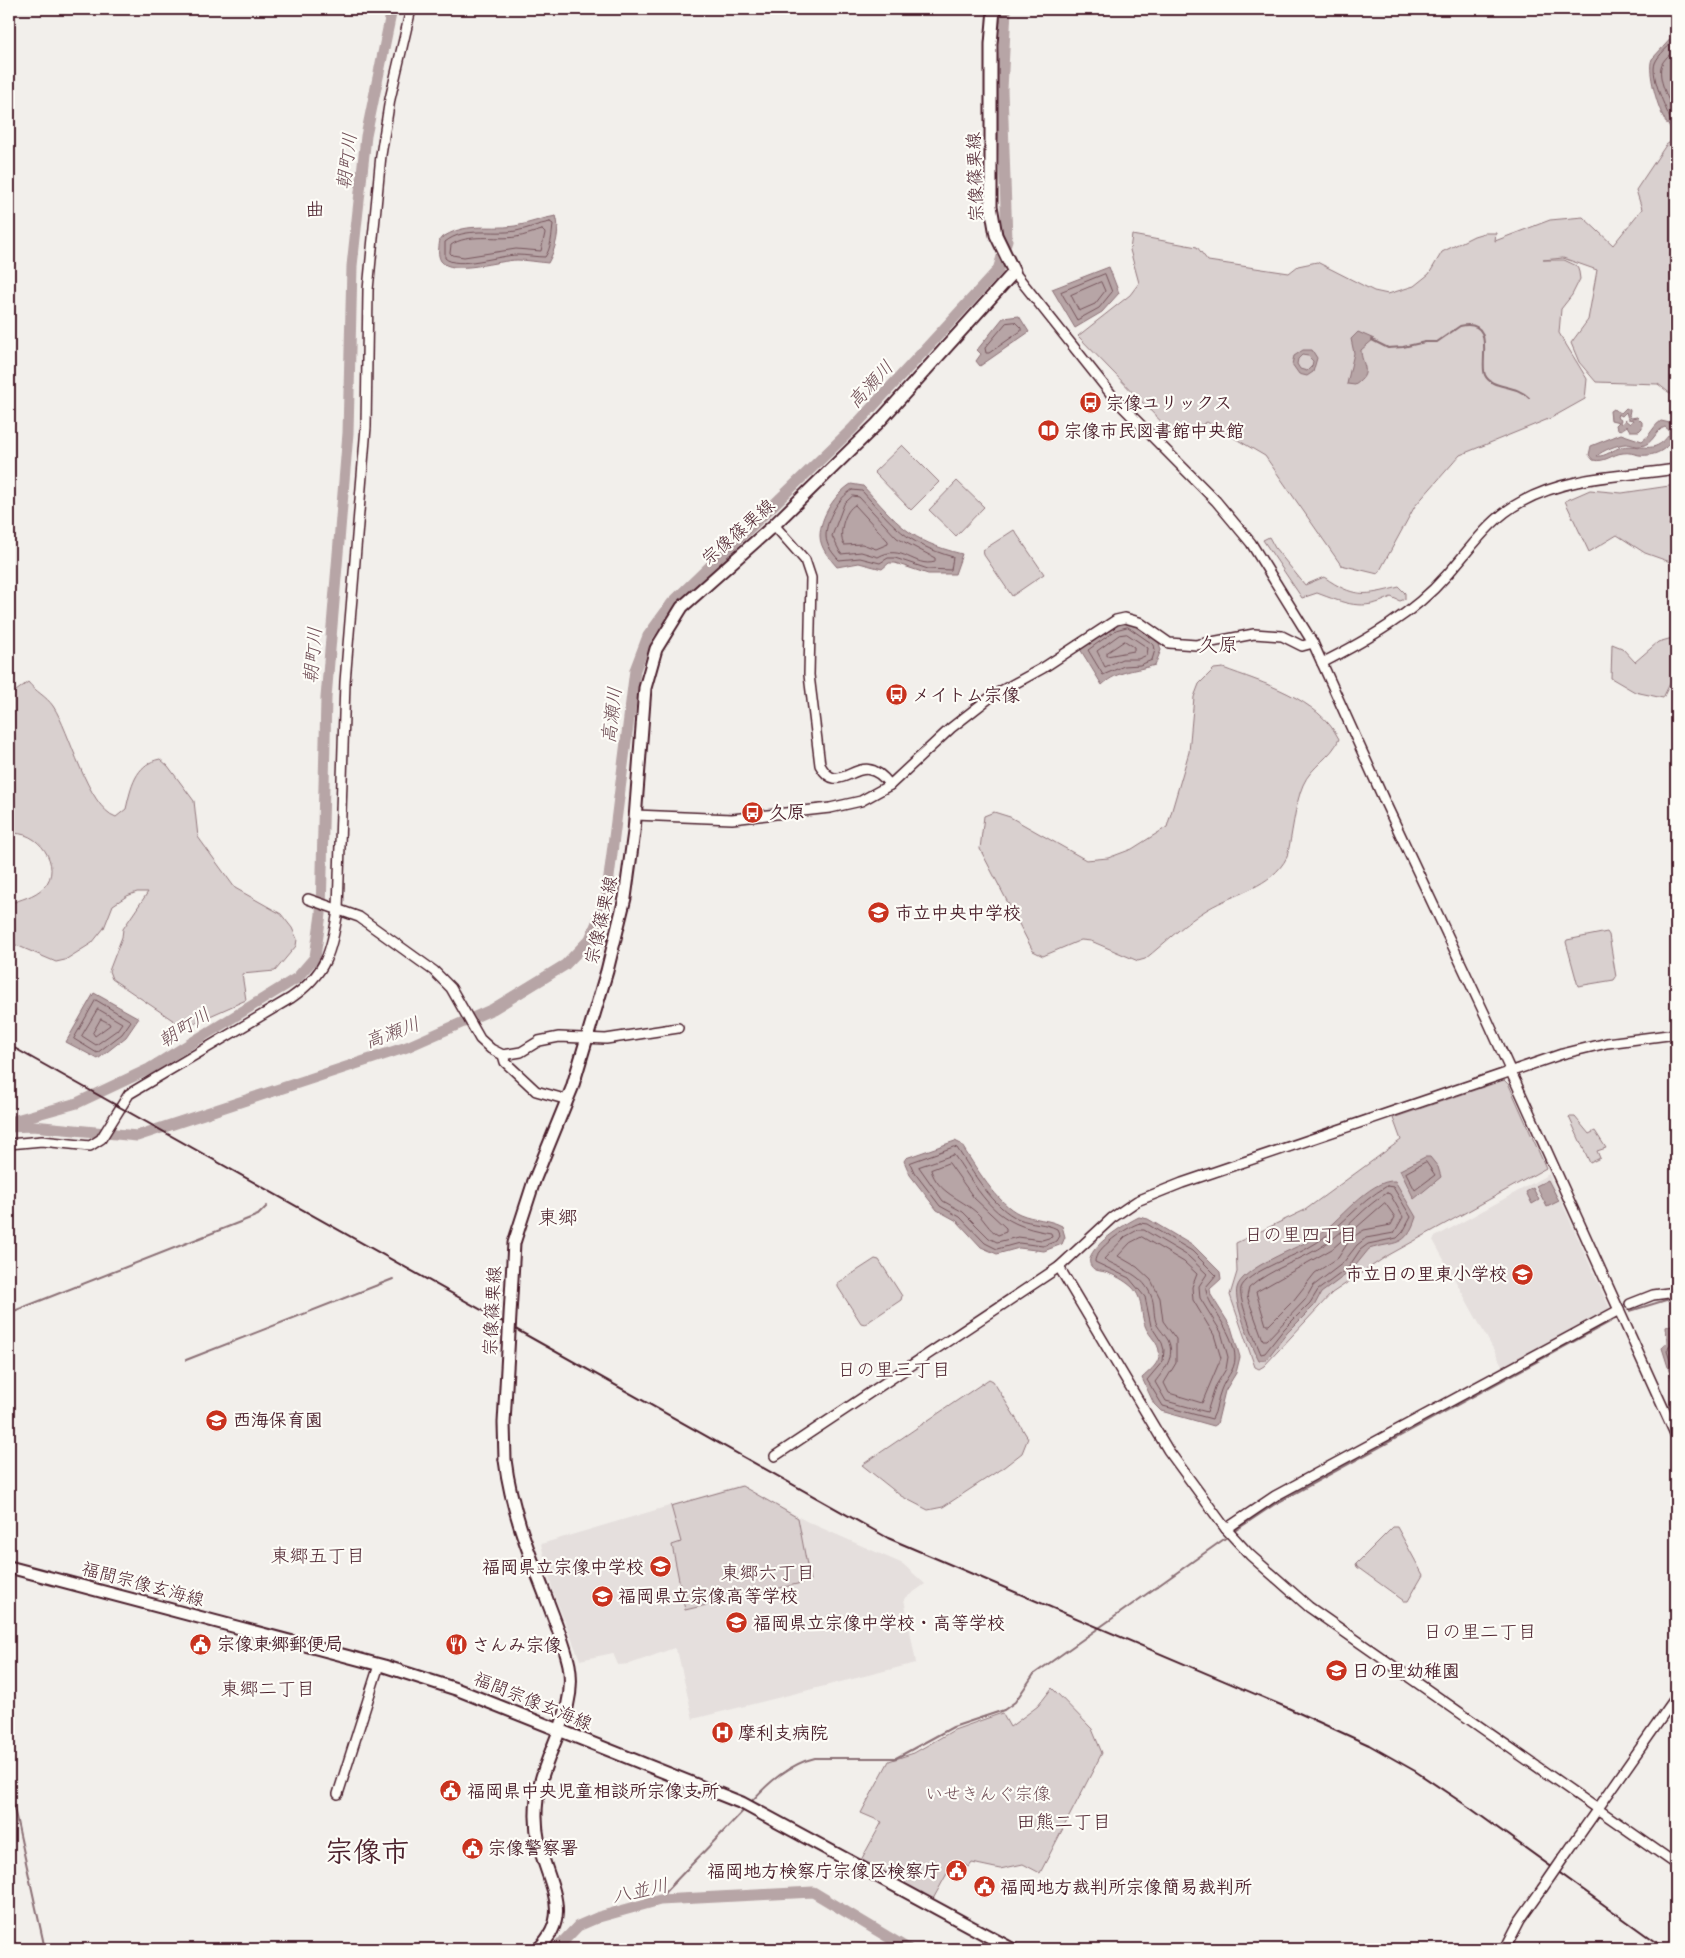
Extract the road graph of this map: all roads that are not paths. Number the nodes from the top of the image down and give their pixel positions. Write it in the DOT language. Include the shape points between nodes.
graph roads {
  1 [pos="411,9"];
  2 [pos="994,9"];
  3 [pos="1014,272"];
  4 [pos="1676,469"];
  5 [pos="774,525"];
  6 [pos="1313,643"];
  7 [pos="1322,663"];
  8 [pos="890,784"];
  9 [pos="635,815"];
  10 [pos="308,899"];
  11 [pos="336,909"];
  12 [pos="678,1028"];
  13 [pos="1676,1034"];
  14 [pos="587,1038"];
  15 [pos="503,1055"];
  16 [pos="1511,1071"];
  17 [pos="561,1098"];
  18 [pos="9,1144"];
  19 [pos="1059,1267"];
  20 [pos="1676,1292"];
  21 [pos="1630,1304"];
  22 [pos="1619,1310"];
  23 [pos="1676,1436"];
  24 [pos="775,1456"];
  25 [pos="1228,1532"];
  26 [pos="9,1567"];
  27 [pos="379,1665"];
  28 [pos="1676,1697"];
  29 [pos="561,1730"];
  30 [pos="338,1794"];
  31 [pos="1598,1809"];
  32 [pos="1676,1864"];
  33 [pos="538,1949"];
  34 [pos="1012,1949"];
  35 [pos="1505,1949"];
  1 -- 11 [label="street" via="381,155 368,290 366,427 345,682"];
  2 -- 3 [label="main road, 宗像篠栗線" via="991,44 992,212 1001,250"];
  3 -- 5 [label="main road, 宗像篠栗線" via="878,424"];
  3 -- 6 [label="street" via="1115,399 1216,501 1251,543"];
  4 -- 7 [label="street" via="1578,480 1520,502 1500,516 1447,576 1404,615"];
  5 -- 8 [label="street" via="805,560 811,578 809,675 820,765 828,775 838,778 871,768 880,772"];
  5 -- 9 [label="main road, 宗像篠栗線" via="682,607 656,649 645,688"];
  6 -- 7 [label="street"];
  6 -- 8 [label="street" via="1302,646 1282,636 1254,634 1184,645 1165,641 1132,620 1116,620 1043,668 992,696 951,728"];
  7 -- 16 [label="street"];
  8 -- 9 [label="street" via="861,801 830,808 732,819"];
  9 -- 14 [label="main road, 宗像篠栗線" via="625,898"];
  10 -- 11 [label="street"];
  11 -- 15 [label="street" via="372,924 434,971 451,988 475,1032 491,1049"];
  11 -- 18 [label="street" via="335,929 323,968 309,986 130,1094 96,1142 90,1146 42,1141"];
  12 -- 14 [label="street" via="606,1039"];
  13 -- 16 [label="street" via="1595,1045"];
  14 -- 15 [label="street" via="559,1037 539,1041 521,1052"];
  14 -- 29 [label="main road, 宗像篠栗線, bridge" via="564,1113 534,1181 516,1234 511,1271 504,1423 505,1460 515,1513 568,1663 570,1697"];
  15 -- 17 [label="street" via="505,1062 536,1091"];
  16 -- 19 [label="street" via="1137,1201 1112,1218"];
  16 -- 22 [label="street"];
  19 -- 24 [label="street"];
  19 -- 25 [label="street" via="1168,1450"];
  20 -- 21 [label="street" via="1653,1295"];
  22 -- 23 [label="street"];
  22 -- 25 [label="street" via="1284,1492"];
  25 -- 31 [label="street" via="1309,1607"];
  26 -- 27 [label="main road, 福間宗像玄海線"];
  27 -- 29 [label="main road, 福間宗像玄海線" via="456,1689"];
  27 -- 30 [label="street"];
  28 -- 31 [label="street"];
  29 -- 33 [label="main road, 宗像篠栗線" via="539,1786 536,1809 538,1842 557,1914 552,1932"];
  29 -- 34 [label="main road, 福間宗像玄海線" via="742,1803"];
  31 -- 32 [label="street"];
  31 -- 35 [label="street, bridge" via="1520,1920"];
}
